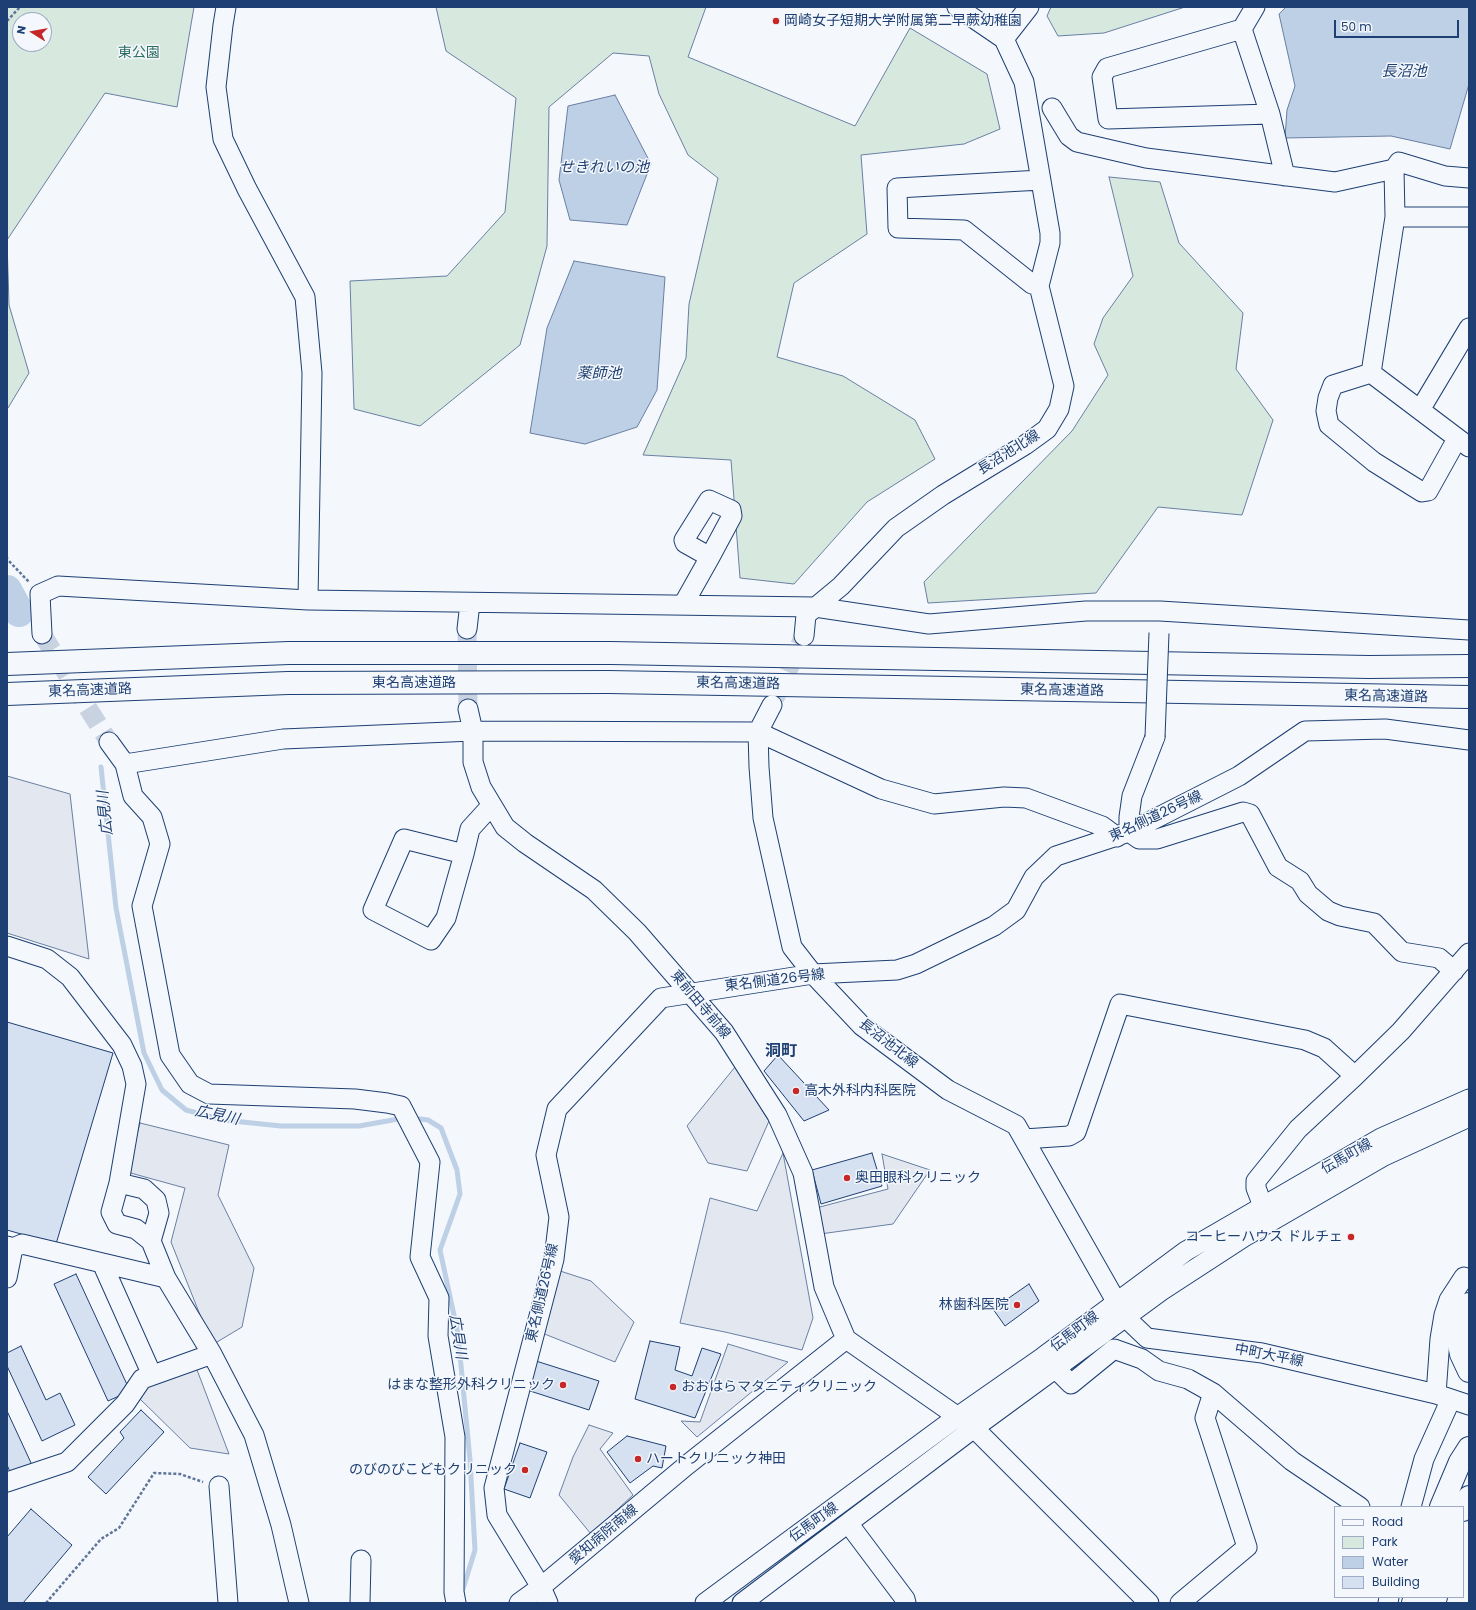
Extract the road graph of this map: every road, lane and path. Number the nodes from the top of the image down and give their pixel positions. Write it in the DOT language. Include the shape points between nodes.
graph roads {
  1 [pos="20,7"];
  2 [pos="226,7"];
  3 [pos="957,7"];
  4 [pos="1029,7"];
  5 [pos="1255,7"];
  6 [pos="7,22"];
  7 [pos="1242,29"];
  8 [pos="1004,39"];
  9 [pos="1052,108"];
  10 [pos="1270,114"];
  11 [pos="1394,169"];
  12 [pos="1285,176"];
  13 [pos="1469,178"];
  14 [pos="1041,180"];
  15 [pos="1395,216"];
  16 [pos="1469,217"];
  17 [pos="1039,286"];
  18 [pos="1469,328"];
  19 [pos="1371,373"];
  20 [pos="1420,410"];
  21 [pos="1463,443"];
  22 [pos="7,557"];
  23 [pos="710,557"];
  24 [pos="40,594"];
  25 [pos="308,600"];
  26 [pos="470,603"];
  27 [pos="683,605"];
  28 [pos="815,607"];
  29 [pos="1160,611"];
  30 [pos="467,629"];
  31 [pos="1469,630"];
  32 [pos="42,634"];
  33 [pos="804,636"];
  34 [pos="7,664"];
  35 [pos="1469,666"];
  36 [pos="7,694"];
  37 [pos="1469,697"];
  38 [pos="772,705"];
  39 [pos="468,709"];
  40 [pos="473,731"];
  41 [pos="758,732"];
  42 [pos="1469,740"];
  43 [pos="109,742"];
  44 [pos="125,764"];
  45 [pos="492,806"];
  46 [pos="1123,835"];
  47 [pos="464,854"];
  48 [pos="7,946"];
  49 [pos="1469,954"];
  50 [pos="1454,971"];
  51 [pos="813,974"];
  52 [pos="690,992"];
  53 [pos="1356,1076"];
  54 [pos="1469,1099"];
  55 [pos="1469,1117"];
  56 [pos="1024,1139"];
  57 [pos="119,1183"];
  58 [pos="1267,1214"];
  59 [pos="151,1241"];
  60 [pos="10,1247"];
  61 [pos="102,1263"];
  62 [pos="1464,1277"];
  63 [pos="7,1278"];
  64 [pos="166,1278"];
  65 [pos="1469,1304"];
  66 [pos="1120,1309"];
  67 [pos="846,1339"];
  68 [pos="212,1354"];
  69 [pos="1056,1369"];
  70 [pos="1469,1371"];
  71 [pos="152,1375"];
  72 [pos="1213,1393"];
  73 [pos="1443,1396"];
  74 [pos="1469,1405"];
  75 [pos="957,1417"];
  76 [pos="974,1428"];
  77 [pos="1469,1448"];
  78 [pos="7,1482"];
  79 [pos="219,1486"];
  80 [pos="1469,1497"];
  81 [pos="1359,1506"];
  82 [pos="1411,1506"];
  83 [pos="1441,1506"];
  84 [pos="1464,1508"];
  85 [pos="848,1523"];
  86 [pos="361,1560"];
  87 [pos="545,1595"];
  88 [pos="46,1603"];
  89 [pos="228,1603"];
  90 [pos="299,1603"];
  91 [pos="360,1603"];
  92 [pos="456,1603"];
  93 [pos="519,1603"];
  94 [pos="705,1603"];
  95 [pos="742,1603"];
  96 [pos="906,1603"];
  97 [pos="1149,1603"];
  98 [pos="1180,1603"];
  1 -- 6 [label="path"];
  2 -- 25 [label="street" via="216,87 223,138 247,189 305,297 312,373"];
  3 -- 8 [label="street"];
  4 -- 8 [label="street"];
  5 -- 7 [label="street"];
  7 -- 10 [label="street"];
  7 -- 10 [label="street" via="1107,68 1102,77 1108,119"];
  8 -- 14 [label="street, 長沼池北線" via="1024,82"];
  9 -- 12 [label="street" via="1069,136 1077,142 1146,158"];
  10 -- 12 [label="street"];
  11 -- 12 [label="street" via="1335,182"];
  11 -- 13 [label="street" via="1399,162 1445,176"];
  11 -- 15 [label="street"];
  14 -- 17 [label="street, 長沼池北線" via="1050,243"];
  14 -- 17 [label="street" via="897,188 898,228 964,230 1032,284"];
  15 -- 16 [label="street"];
  15 -- 19 [label="street"];
  17 -- 28 [label="street, 長沼池北線" via="1064,386 1058,409 1047,429 896,528 841,586"];
  18 -- 20 [label="street"];
  19 -- 20 [label="street"];
  19 -- 21 [label="street" via="1333,385 1326,411 1329,425 1374,462 1422,492 1428,492"];
  20 -- 21 [label="street"];
  22 -- 24 [label="path"];
  23 -- 27 [label="street"];
  24 -- 25 [label="street" via="58,586"];
  24 -- 32 [label="street"];
  25 -- 26 [label="street"];
  26 -- 27 [label="street"];
  26 -- 30 [label="street"];
  27 -- 28 [label="street"];
  28 -- 29 [label="street" via="929,624 1086,611"];
  28 -- 33 [label="street, 長沼池北線" via="806,615"];
  29 -- 31 [label="street"];
  29 -- 46 [label="street, bridge" via="1155,736 1132,796"];
  34 -- 35 [label="highway" via="289,653 610,652 1369,667"];
  36 -- 37 [label="highway, 東名高速道路" via="288,683 608,682"];
  38 -- 41 [label="street"];
  39 -- 40 [label="street, 東前田寺前線"];
  40 -- 41 [label="street"];
  40 -- 44 [label="street" via="283,739"];
  40 -- 45 [label="street, 東前田寺前線" via="473,762 481,787"];
  41 -- 46 [label="street" via="881,789 934,804 1004,797 1026,798"];
  41 -- 51 [label="street, 長沼池北線" via="763,818 792,947"];
  42 -- 46 [label="street, 東名側道26号線" via="1385,729 1305,731 1240,776"];
  43 -- 44 [label="street"];
  44 -- 92 [label="street" via="133,796 152,817 160,844 142,906 170,1055 190,1084 209,1094 355,1099 401,1106 430,1162 420,1257 438,1298 438,1336 455,1437"];
  45 -- 47 [label="street" via="470,829"];
  45 -- 52 [label="street, 東前田寺前線" via="505,828 594,890 637,932"];
  46 -- 50 [label="street" via="1157,839 1243,812 1250,814 1278,867 1300,881 1308,894 1328,911 1374,923 1402,952 1439,958"];
  46 -- 51 [label="street, 東名側道26号線" via="1056,856 1034,877 1016,910 994,926 916,964 897,970"];
  47 -- 47 [label="street" via="404,839 373,910 431,940 446,918"];
  48 -- 57 [label="street" via="47,959 70,977 122,1045 132,1066 136,1084"];
  49 -- 50 [label="street"];
  50 -- 53 [label="street" via="1401,1031"];
  51 -- 52 [label="street, 東名側道26号線"];
  51 -- 56 [label="street, 長沼池北線" via="862,1026 948,1090 1016,1125"];
  52 -- 67 [label="street, 東前田寺前線" via="724,1032 777,1115 803,1173 824,1287"];
  52 -- 87 [label="street, 東名側道26号線" via="661,998 558,1109 546,1155 559,1217 554,1259 494,1488 497,1515"];
  53 -- 56 [label="street" via="1324,1048 1305,1040 1120,1004 1076,1132 1069,1136"];
  53 -- 58 [label="street" via="1298,1129 1256,1181 1256,1188"];
  54 -- 58 [label="street, 伝馬町線" via="1381,1138"];
  55 -- 58 [label="street, 伝馬町線"];
  56 -- 66 [label="street, 長沼池北線"];
  57 -- 59 [label="street" via="111,1212 117,1224 136,1229"];
  57 -- 59 [label="street" via="144,1189 156,1200 159,1213"];
  58 -- 66 [label="street, 伝馬町線" via="1186,1251"];
  59 -- 64 [label="street"];
  60 -- 61 [label="street" via="22,1244"];
  60 -- 63 [label="street"];
  61 -- 64 [label="street"];
  61 -- 71 [label="street"];
  62 -- 73 [label="street" via="1449,1300 1444,1315 1440,1339"];
  64 -- 68 [label="street"];
  65 -- 70 [label="highway" via="1460,1318 1457,1334 1461,1354"];
  66 -- 69 [label="street, 伝馬町線"];
  66 -- 73 [label="street, 中町大平線" via="1146,1338 1262,1353"];
  66 -- 75 [label="street, 伝馬町線" via="1043,1357"];
  67 -- 75 [label="street"];
  67 -- 87 [label="street, 愛知病院南線" via="687,1465"];
  68 -- 71 [label="street"];
  68 -- 90 [label="street" via="254,1435 281,1525"];
  69 -- 72 [label="street" via="1071,1384 1114,1349 1142,1359 1159,1371 1188,1379"];
  69 -- 76 [label="street, 伝馬町線"];
  71 -- 78 [label="street" via="142,1379 126,1404 67,1462"];
  72 -- 81 [label="street" via="1292,1461"];
  72 -- 98 [label="street" via="1205,1418 1247,1547"];
  73 -- 74 [label="street, 中町大平線"];
  73 -- 82 [label="street"];
  75 -- 76 [label="street"];
  75 -- 94 [label="street, 伝馬町線"];
  76 -- 85 [label="street, 伝馬町線"];
  76 -- 97 [label="street"];
  77 -- 83 [label="highway" via="1460,1462"];
  79 -- 88 [label="path" via="180,1474 154,1473 119,1528 101,1539"];
  79 -- 89 [label="street"];
  80 -- 84 [label="highway"];
  85 -- 95 [label="street, 伝馬町線"];
  85 -- 96 [label="street"];
  86 -- 91 [label="street"];
  87 -- 93 [label="street, 愛知病院南線"];
}
